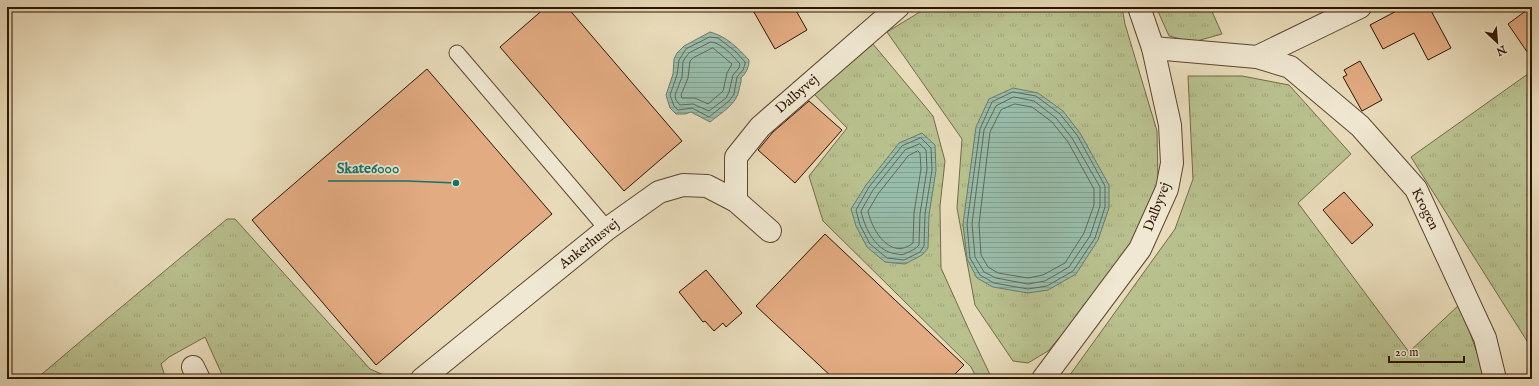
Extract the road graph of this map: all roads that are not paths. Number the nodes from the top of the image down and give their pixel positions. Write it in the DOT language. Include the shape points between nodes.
graph roads {
  1 [pos="898,7"];
  2 [pos="1138,7"];
  3 [pos="1360,7"];
  4 [pos="1153,48"];
  5 [pos="457,53"];
  6 [pos="1258,57"];
  7 [pos="736,201"];
  8 [pos="607,229"];
  9 [pos="770,231"];
  10 [pos="422,379"];
  11 [pos="1043,379"];
  12 [pos="1495,379"];
  1 -- 7 [label="street, Dalbyvej" via="760,127 736,157"];
  2 -- 4 [label="street, Dalbyvej"];
  3 -- 6 [label="street"];
  4 -- 6 [label="street, Krogen"];
  4 -- 11 [label="street, Dalbyvej" via="1170,125 1172,163 1167,189 1140,248"];
  5 -- 8 [label="lane"];
  6 -- 12 [label="street, Krogen" via="1290,67 1296,72 1360,126 1416,189 1484,338"];
  7 -- 8 [label="street, Ankerhusvej" via="708,186 683,185 659,192"];
  7 -- 9 [label="street, Ankerhusvej"];
  8 -- 10 [label="street, Ankerhusvej"];
}
